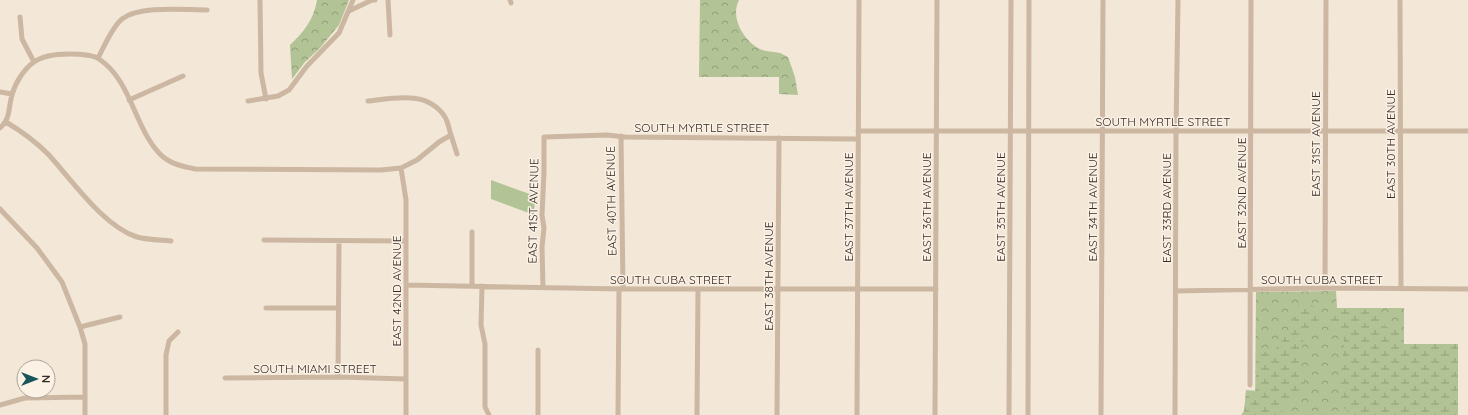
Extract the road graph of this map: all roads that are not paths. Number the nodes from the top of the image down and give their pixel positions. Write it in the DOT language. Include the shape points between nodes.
graph roads {
  1 [pos="260,0"];
  2 [pos="353,0"];
  3 [pos="372,0"];
  4 [pos="375,0"];
  5 [pos="388,0"];
  6 [pos="859,0"];
  7 [pos="937,0"];
  8 [pos="1011,0"];
  9 [pos="1029,0"];
  10 [pos="1103,0"];
  11 [pos="1178,0"];
  12 [pos="1252,0"];
  13 [pos="1326,0"];
  14 [pos="1400,0"];
  15 [pos="207,10"];
  16 [pos="349,11"];
  17 [pos="20,17"];
  18 [pos="390,35"];
  19 [pos="98,58"];
  20 [pos="34,62"];
  21 [pos="182,76"];
  22 [pos="0,92"];
  23 [pos="12,94"];
  24 [pos="266,99"];
  25 [pos="129,100"];
  26 [pos="248,101"];
  27 [pos="368,101"];
  28 [pos="6,122"];
  29 [pos="0,128"];
  30 [pos="858,131"];
  31 [pos="936,131"];
  32 [pos="1010,131"];
  33 [pos="1028,131"];
  34 [pos="1102,131"];
  35 [pos="1176,131"];
  36 [pos="1251,131"];
  37 [pos="1325,131"];
  38 [pos="1400,131"];
  39 [pos="1468,132"];
  40 [pos="451,135"];
  41 [pos="547,136"];
  42 [pos="621,136"];
  43 [pos="778,138"];
  44 [pos="858,139"];
  45 [pos="457,154"];
  46 [pos="401,168"];
  47 [pos="0,209"];
  48 [pos="472,232"];
  49 [pos="264,240"];
  50 [pos="171,241"];
  51 [pos="339,241"];
  52 [pos="406,241"];
  53 [pos="406,285"];
  54 [pos="472,286"];
  55 [pos="482,286"];
  56 [pos="543,288"];
  57 [pos="778,288"];
  58 [pos="1325,288"];
  59 [pos="621,289"];
  60 [pos="698,289"];
  61 [pos="857,289"];
  62 [pos="936,289"];
  63 [pos="1251,289"];
  64 [pos="1401,289"];
  65 [pos="1468,289"];
  66 [pos="1176,291"];
  67 [pos="266,308"];
  68 [pos="338,308"];
  69 [pos="120,317"];
  70 [pos="80,327"];
  71 [pos="178,332"];
  72 [pos="538,350"];
  73 [pos="338,377"];
  74 [pos="225,378"];
  75 [pos="406,378"];
  76 [pos="1250,385"];
  77 [pos="85,397"];
  78 [pos="1,403"];
  79 [pos="85,415"];
  80 [pos="166,415"];
  81 [pos="406,415"];
  82 [pos="489,415"];
  83 [pos="538,415"];
  84 [pos="618,415"];
  85 [pos="697,415"];
  86 [pos="776,415"];
  87 [pos="857,415"];
  88 [pos="935,415"];
  89 [pos="1009,415"];
  90 [pos="1028,415"];
  91 [pos="1102,415"];
  92 [pos="1176,415"];
  1 -- 24 [label="street" via="260,65"];
  2 -- 16 [label="street"];
  3 -- 4 [label="street"];
  3 -- 16 [label="street"];
  5 -- 18 [label="street"];
  6 -- 30 [label="street, EAST 37TH AVENUE"];
  7 -- 31 [label="street, EAST 36TH AVENUE"];
  8 -- 32 [label="street, EAST 35TH AVENUE"];
  9 -- 33 [label="street"];
  10 -- 34 [label="street, EAST 34TH AVENUE"];
  11 -- 35 [label="street, EAST 33RD AVENUE"];
  12 -- 36 [label="street, EAST 32ND AVENUE"];
  13 -- 37 [label="street, EAST 31ST AVENUE"];
  14 -- 38 [label="street, EAST 30TH AVENUE"];
  15 -- 19 [label="street" via="138,11 122,19 111,33"];
  16 -- 24 [label="street" via="339,33 288,90"];
  17 -- 20 [label="street" via="22,39"];
  19 -- 20 [label="street" via="77,54 53,54"];
  19 -- 25 [label="street" via="114,72"];
  20 -- 23 [label="street" via="22,74"];
  21 -- 25 [label="street"];
  22 -- 23 [label="street"];
  23 -- 28 [label="street"];
  24 -- 26 [label="street"];
  25 -- 46 [label="street" via="147,136 160,154 172,163 195,169"];
  27 -- 40 [label="street" via="413,97 428,101 445,118"];
  28 -- 29 [label="street"];
  28 -- 50 [label="street" via="48,154 114,225 137,237"];
  30 -- 31 [label="street, SOUTH MYRTLE STREET"];
  30 -- 44 [label="street, EAST 37TH AVENUE"];
  31 -- 32 [label="street, SOUTH MYRTLE STREET"];
  31 -- 62 [label="street, EAST 36TH AVENUE"];
  32 -- 33 [label="street, SOUTH MYRTLE STREET"];
  32 -- 89 [label="street, EAST 35TH AVENUE"];
  33 -- 34 [label="street, SOUTH MYRTLE STREET"];
  33 -- 90 [label="street"];
  34 -- 35 [label="street, SOUTH MYRTLE STREET"];
  34 -- 91 [label="street, EAST 34TH AVENUE"];
  35 -- 36 [label="street, SOUTH MYRTLE STREET"];
  35 -- 66 [label="street, EAST 33RD AVENUE"];
  36 -- 37 [label="street, SOUTH MYRTLE STREET"];
  36 -- 63 [label="street, EAST 32ND AVENUE"];
  37 -- 38 [label="street, SOUTH MYRTLE STREET"];
  37 -- 58 [label="street, EAST 31ST AVENUE"];
  38 -- 39 [label="street, SOUTH MYRTLE STREET"];
  38 -- 64 [label="street, EAST 30TH AVENUE"];
  40 -- 45 [label="street"];
  40 -- 46 [label="street" via="417,160"];
  41 -- 42 [label="street, SOUTH MYRTLE STREET"];
  41 -- 56 [label="street, EAST 41ST AVENUE" via="543,142"];
  42 -- 43 [label="street, SOUTH MYRTLE STREET"];
  42 -- 59 [label="street, EAST 40TH AVENUE"];
  43 -- 44 [label="street, SOUTH MYRTLE STREET"];
  43 -- 57 [label="street, EAST 38TH AVENUE"];
  44 -- 61 [label="street, EAST 37TH AVENUE"];
  46 -- 52 [label="street, EAST 42ND AVENUE" via="406,200"];
  47 -- 70 [label="street" via="37,248 62,282"];
  48 -- 54 [label="street"];
  49 -- 51 [label="street"];
  51 -- 52 [label="street"];
  51 -- 68 [label="street"];
  52 -- 53 [label="street, EAST 42ND AVENUE"];
  53 -- 54 [label="street, SOUTH CUBA STREET"];
  53 -- 75 [label="street, EAST 42ND AVENUE"];
  54 -- 55 [label="street, SOUTH CUBA STREET"];
  55 -- 56 [label="street, SOUTH CUBA STREET"];
  55 -- 82 [label="street" via="485,407"];
  56 -- 59 [label="street, SOUTH CUBA STREET"];
  57 -- 60 [label="street, SOUTH CUBA STREET"];
  57 -- 61 [label="street, SOUTH CUBA STREET"];
  57 -- 86 [label="street, EAST 38TH AVENUE"];
  58 -- 63 [label="street, SOUTH CUBA STREET"];
  58 -- 64 [label="street, SOUTH CUBA STREET"];
  59 -- 60 [label="street, SOUTH CUBA STREET"];
  59 -- 84 [label="street, EAST 40TH AVENUE"];
  60 -- 85 [label="street"];
  61 -- 62 [label="street, SOUTH CUBA STREET"];
  61 -- 87 [label="street, EAST 37TH AVENUE"];
  62 -- 88 [label="street, EAST 36TH AVENUE"];
  63 -- 66 [label="street, SOUTH CUBA STREET"];
  63 -- 76 [label="street, EAST 32ND AVENUE"];
  64 -- 65 [label="street, SOUTH CUBA STREET"];
  66 -- 92 [label="street, EAST 33RD AVENUE"];
  67 -- 68 [label="street"];
  68 -- 73 [label="street"];
  69 -- 70 [label="street"];
  70 -- 77 [label="street" via="85,344"];
  71 -- 80 [label="street" via="169,341 166,355"];
  72 -- 83 [label="street"];
  73 -- 74 [label="street, SOUTH MIAMI STREET"];
  73 -- 75 [label="street, SOUTH MIAMI STREET"];
  75 -- 81 [label="street, EAST 42ND AVENUE"];
  77 -- 78 [label="street" via="25,398"];
  77 -- 79 [label="street"];
}
